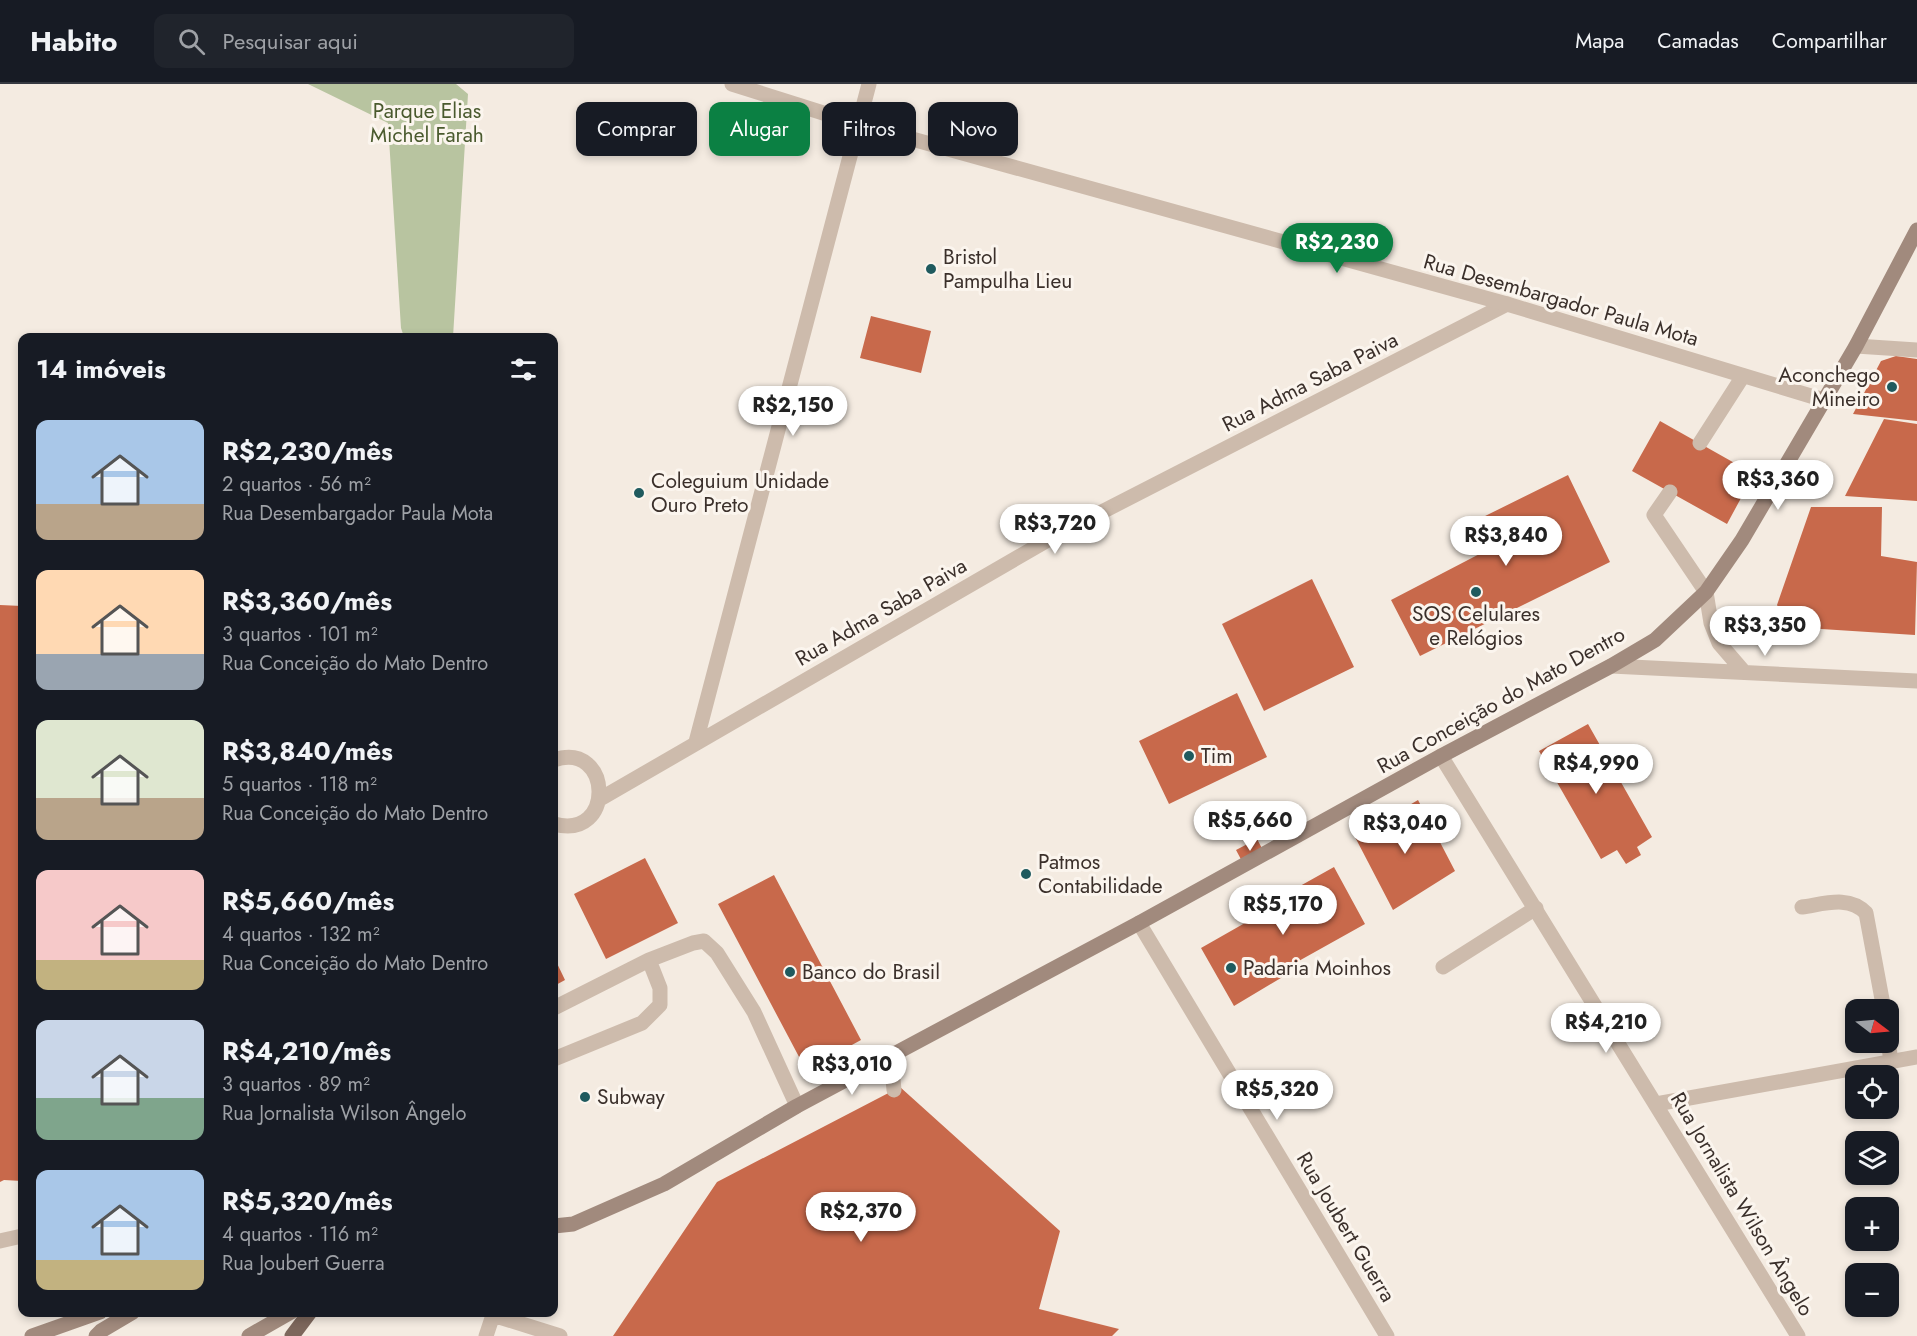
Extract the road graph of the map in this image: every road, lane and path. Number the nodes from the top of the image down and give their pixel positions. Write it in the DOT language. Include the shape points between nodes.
graph roads {
  1 [pos="732,84"];
  2 [pos="869,84"];
  3 [pos="864,102"];
  4 [pos="822,113"];
  5 [pos="916,140"];
  6 [pos="850,156"];
  7 [pos="1917,230"];
  8 [pos="1507,304"];
  9 [pos="1856,346"];
  10 [pos="1917,350"];
  11 [pos="1743,376"];
  12 [pos="1824,400"];
  13 [pos="1700,443"];
  14 [pos="1670,492"];
  15 [pos="1706,592"];
  16 [pos="1611,666"];
  17 [pos="1744,672"];
  18 [pos="1917,681"];
  19 [pos="696,742"];
  20 [pos="1441,756"];
  21 [pos="558,759"];
  22 [pos="600,799"];
  23 [pos="558,825"];
  24 [pos="1802,907"];
  25 [pos="1536,908"];
  26 [pos="1139,923"];
  27 [pos="649,960"];
  28 [pos="1443,967"];
  29 [pos="1882,999"];
  30 [pos="558,1006"];
  31 [pos="1890,1053"];
  32 [pos="558,1057"];
  33 [pos="1917,1057"];
  34 [pos="885,1059"];
  35 [pos="1891,1062"];
  36 [pos="894,1090"];
  37 [pos="1656,1104"];
  38 [pos="797,1106"];
  39 [pos="558,1226"];
  40 [pos="18,1237"];
  41 [pos="0,1241"];
  42 [pos="86,1317"];
  43 [pos="125,1317"];
  44 [pos="282,1317"];
  45 [pos="306,1317"];
  46 [pos="492,1317"];
  47 [pos="499,1317"];
  48 [pos="32,1336"];
  49 [pos="96,1336"];
  50 [pos="249,1336"];
  51 [pos="292,1336"];
  52 [pos="486,1336"];
  53 [pos="560,1336"];
  54 [pos="1387,1336"];
  55 [pos="1798,1336"];
  1 -- 4 [label="street, Rua Desembargador Paula Mota"];
  2 -- 3 [label="street"];
  5 -- 8 [label="street, Rua Desembargador Paula Mota"];
  6 -- 19 [label="street"];
  7 -- 9 [label="main road, Rua Conceição do Mato Dentro"];
  8 -- 11 [label="street, Rua Desembargador Paula Mota"];
  8 -- 19 [label="street, Rua Adma Saba Paiva" via="1053,537"];
  9 -- 10 [label="street"];
  9 -- 12 [label="main road, Rua Conceição do Mato Dentro"];
  11 -- 12 [label="street, Rua Desembargador Paula Mota"];
  11 -- 13 [label="street"];
  12 -- 15 [label="main road, Rua Conceição do Mato Dentro" via="1742,540"];
  14 -- 15 [label="street" via="1654,515"];
  15 -- 16 [label="main road, Rua Conceição do Mato Dentro" via="1654,640"];
  15 -- 17 [label="street" via="1719,643"];
  16 -- 17 [label="street"];
  16 -- 20 [label="main road, Rua Conceição do Mato Dentro"];
  17 -- 18 [label="street"];
  19 -- 22 [label="street, Rua Adma Saba Paiva"];
  20 -- 25 [label="street, Rua Jornalista Wilson Ângelo"];
  20 -- 26 [label="main road, Rua Conceição do Mato Dentro"];
  21 -- 22 [label="street" via="572,758 591,768 597,777"];
  22 -- 23 [label="street, Rua Adma Saba Paiva" via="588,819 578,825"];
  24 -- 29 [label="street" via="1844,901 1866,913"];
  25 -- 28 [label="street"];
  25 -- 37 [label="street, Rua Jornalista Wilson Ângelo"];
  26 -- 34 [label="main road, Rua Conceição do Mato Dentro"];
  26 -- 54 [label="street, Rua Joubert Guerra"];
  27 -- 30 [label="street"];
  27 -- 32 [label="street" via="660,988 660,1005 642,1023"];
  27 -- 38 [label="street" via="704,941 717,953 754,1012"];
  31 -- 35 [label="street"];
  33 -- 35 [label="street"];
  34 -- 36 [label="street"];
  34 -- 38 [label="main road, Rua Conceição do Mato Dentro"];
  35 -- 37 [label="street"];
  37 -- 55 [label="street, Rua Jornalista Wilson Ângelo"];
  38 -- 39 [label="main road, Rua Conceição do Mato Dentro" via="664,1184 573,1224"];
  40 -- 41 [label="street"];
  42 -- 48 [label="main road"];
  43 -- 49 [label="main road"];
  44 -- 50 [label="main road"];
  45 -- 51 [label="main road"];
  46 -- 52 [label="street"];
  47 -- 53 [label="street"];
}
